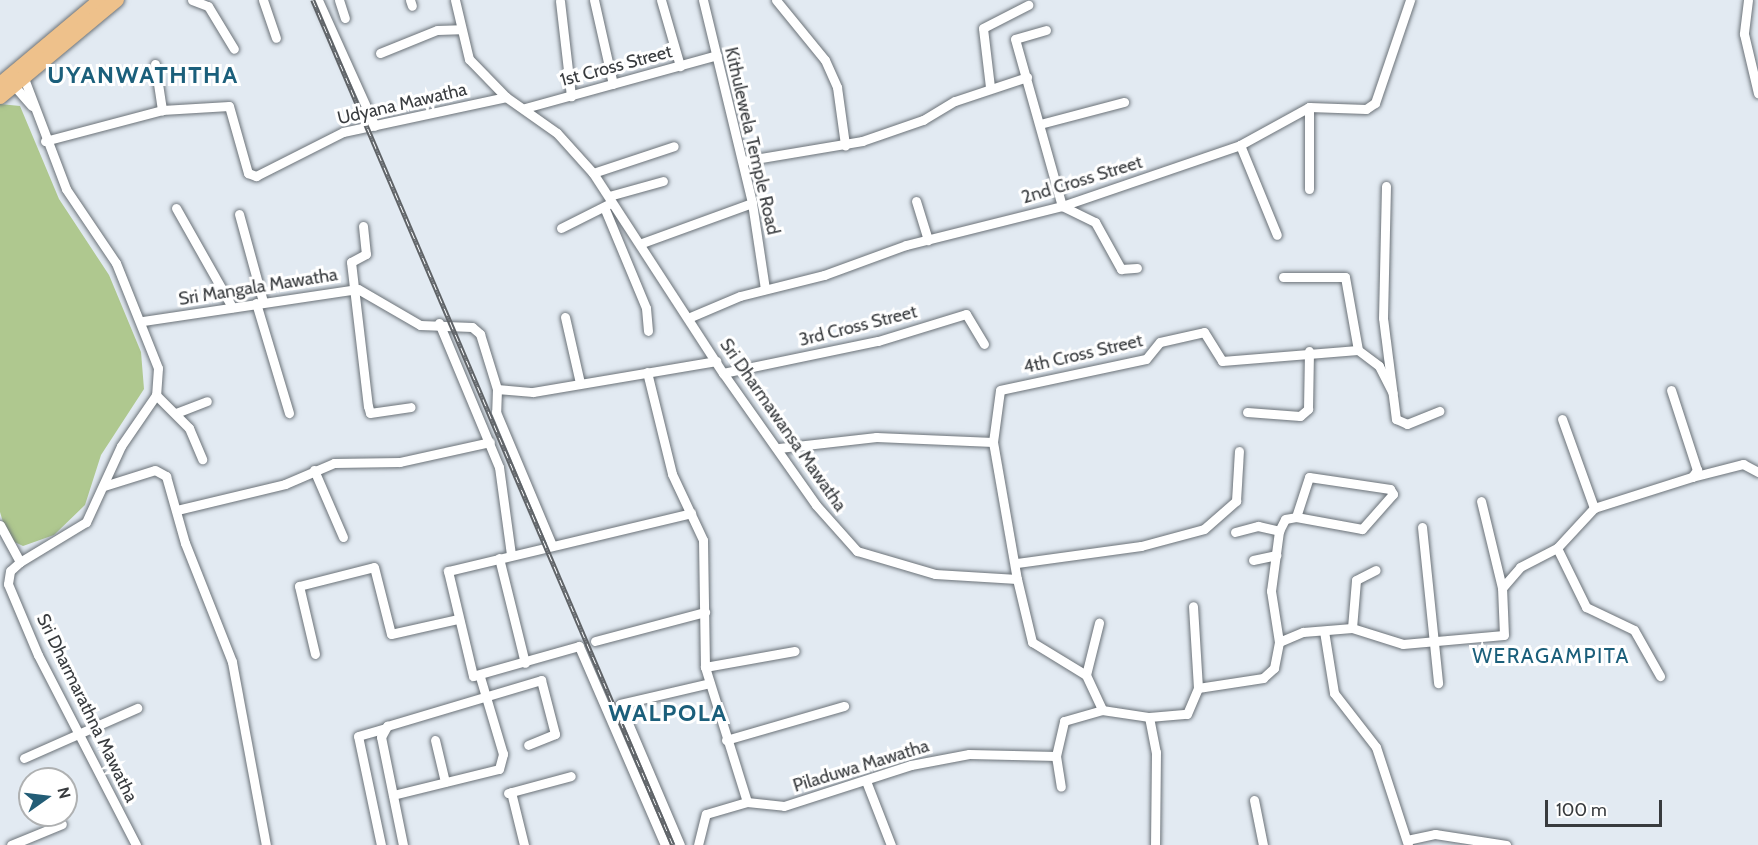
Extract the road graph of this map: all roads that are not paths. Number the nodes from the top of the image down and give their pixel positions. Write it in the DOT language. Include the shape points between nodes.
graph roads {
  1 [pos="100,0"];
  2 [pos="117,0"];
  3 [pos="192,0"];
  4 [pos="263,0"];
  5 [pos="318,0"];
  6 [pos="339,0"];
  7 [pos="455,0"];
  8 [pos="594,0"];
  9 [pos="661,0"];
  10 [pos="703,0"];
  11 [pos="776,0"];
  12 [pos="1410,0"];
  13 [pos="1749,0"];
  14 [pos="560,1"];
  15 [pos="1028,5"];
  16 [pos="345,18"];
  17 [pos="460,29"];
  18 [pos="1046,30"];
  19 [pos="276,38"];
  20 [pos="234,49"];
  21 [pos="380,53"];
  22 [pos="717,56"];
  23 [pos="155,64"];
  24 [pos="680,66"];
  25 [pos="1027,77"];
  26 [pos="11,80"];
  27 [pos="613,84"];
  28 [pos="990,87"];
  29 [pos="1758,93"];
  30 [pos="571,96"];
  31 [pos="0,97"];
  32 [pos="506,97"];
  33 [pos="1124,102"];
  34 [pos="1309,107"];
  35 [pos="525,108"];
  36 [pos="162,110"];
  37 [pos="1040,124"];
  38 [pos="375,126"];
  39 [pos="45,141"];
  40 [pos="844,145"];
  41 [pos="1240,145"];
  42 [pos="674,146"];
  43 [pos="743,161"];
  44 [pos="593,173"];
  45 [pos="663,181"];
  46 [pos="1386,186"];
  47 [pos="1309,189"];
  48 [pos="611,199"];
  49 [pos="916,201"];
  50 [pos="752,203"];
  51 [pos="1062,206"];
  52 [pos="604,207"];
  53 [pos="176,208"];
  54 [pos="239,214"];
  55 [pos="363,226"];
  56 [pos="561,228"];
  57 [pos="1277,235"];
  58 [pos="928,240"];
  59 [pos="642,243"];
  60 [pos="1137,268"];
  61 [pos="1283,277"];
  62 [pos="358,289"];
  63 [pos="765,289"];
  64 [pos="260,303"];
  65 [pos="232,307"];
  66 [pos="565,317"];
  67 [pos="688,318"];
  68 [pos="143,321"];
  69 [pos="439,323"];
  70 [pos="648,331"];
  71 [pos="984,344"];
  72 [pos="1358,350"];
  73 [pos="1309,351"];
  74 [pos="716,361"];
  75 [pos="647,372"];
  76 [pos="723,373"];
  77 [pos="580,383"];
  78 [pos="497,389"];
  79 [pos="1671,390"];
  80 [pos="1393,393"];
  81 [pos="156,394"];
  82 [pos="207,401"];
  83 [pos="411,407"];
  84 [pos="1440,411"];
  85 [pos="1247,412"];
  86 [pos="176,413"];
  87 [pos="288,413"];
  88 [pos="1562,419"];
  89 [pos="490,442"];
  90 [pos="993,442"];
  91 [pos="778,448"];
  92 [pos="1239,451"];
  93 [pos="202,459"];
  94 [pos="314,470"];
  95 [pos="1758,472"];
  96 [pos="1692,477"];
  97 [pos="104,486"];
  98 [pos="1481,501"];
  99 [pos="1594,508"];
  100 [pos="177,510"];
  101 [pos="691,513"];
  102 [pos="1296,517"];
  103 [pos="0,525"];
  104 [pos="1422,527"];
  105 [pos="1279,531"];
  106 [pos="1235,532"];
  107 [pos="343,537"];
  108 [pos="552,545"];
  109 [pos="6,547"];
  110 [pos="1557,548"];
  111 [pos="511,555"];
  112 [pos="1276,555"];
  113 [pos="499,558"];
  114 [pos="1253,560"];
  115 [pos="20,562"];
  116 [pos="1017,563"];
  117 [pos="1376,570"];
  118 [pos="10,571"];
  119 [pos="1017,579"];
  120 [pos="1502,588"];
  121 [pos="1192,606"];
  122 [pos="705,612"];
  123 [pos="458,619"];
  124 [pos="1099,623"];
  125 [pos="1352,628"];
  126 [pos="1324,631"];
  127 [pos="1431,641"];
  128 [pos="595,642"];
  129 [pos="1280,642"];
  130 [pos="795,651"];
  131 [pos="315,654"];
  132 [pos="525,663"];
  133 [pos="705,667"];
  134 [pos="1086,675"];
  135 [pos="1660,676"];
  136 [pos="480,677"];
  137 [pos="710,683"];
  138 [pos="1438,683"];
  139 [pos="1198,688"];
  140 [pos="488,698"];
  141 [pos="844,706"];
  142 [pos="137,708"];
  143 [pos="1102,710"];
  144 [pos="1149,717"];
  145 [pos="383,729"];
  146 [pos="80,734"];
  147 [pos="435,740"];
  148 [pos="726,740"];
  149 [pos="528,745"];
  150 [pos="1056,756"];
  151 [pos="24,758"];
  152 [pos="571,776"];
  153 [pos="866,781"];
  154 [pos="444,782"];
  155 [pos="1061,787"];
  156 [pos="393,795"];
  157 [pos="1254,800"];
  158 [pos="747,802"];
  159 [pos="55,827"];
  160 [pos="1407,842"];
  161 [pos="11,845"];
  162 [pos="136,845"];
  163 [pos="266,845"];
  164 [pos="381,845"];
  165 [pos="403,845"];
  166 [pos="524,845"];
  167 [pos="665,845"];
  168 [pos="680,845"];
  169 [pos="698,845"];
  170 [pos="891,845"];
  171 [pos="1155,845"];
  172 [pos="1263,845"];
  173 [pos="1506,845"];
  1 -- 26 [label="main road"];
  2 -- 26 [label="main road"];
  3 -- 20 [label="street" via="208,6"];
  4 -- 19 [label="street"];
  5 -- 38 [label="street"];
  6 -- 16 [label="street"];
  7 -- 17 [label="street, Sri Dharmawansa Mawatha"];
  8 -- 27 [label="street"];
  9 -- 24 [label="street"];
  10 -- 22 [label="street, Kithulewela Temple Road"];
  11 -- 40 [label="street" via="825,60 837,87"];
  12 -- 34 [label="street, 2nd Cross Street" via="1372,107"];
  13 -- 29 [label="street" via="1744,34"];
  14 -- 30 [label="street"];
  15 -- 28 [label="street" via="983,28"];
  17 -- 21 [label="street" via="437,30"];
  17 -- 32 [label="street, Sri Dharmawansa Mawatha" via="469,58"];
  18 -- 25 [label="street" via="1015,39"];
  22 -- 24 [label="street, 1st Cross Street"];
  22 -- 43 [label="street, Kithulewela Temple Road"];
  23 -- 36 [label="street"];
  24 -- 27 [label="street, 1st Cross Street"];
  25 -- 28 [label="street"];
  25 -- 37 [label="street"];
  26 -- 31 [label="main road"];
  26 -- 39 [label="street" via="32,106"];
  27 -- 30 [label="street, 1st Cross Street"];
  28 -- 40 [label="street" via="922,120"];
  30 -- 35 [label="street, 1st Cross Street"];
  32 -- 35 [label="street, Sri Dharmawansa Mawatha"];
  32 -- 38 [label="street, Udyana Mawatha"];
  33 -- 37 [label="street"];
  34 -- 41 [label="street, 2nd Cross Street"];
  34 -- 47 [label="street"];
  35 -- 44 [label="street, Sri Dharmawansa Mawatha" via="558,133"];
  36 -- 38 [label="street, Udyana Mawatha" via="229,106 248,173 256,176 343,132"];
  36 -- 39 [label="street, Udyana Mawatha"];
  37 -- 51 [label="street"];
  39 -- 68 [label="street" via="66,189 116,263"];
  40 -- 43 [label="street"];
  41 -- 51 [label="street, 2nd Cross Street"];
  41 -- 57 [label="street"];
  42 -- 44 [label="street"];
  43 -- 50 [label="street, Kithulewela Temple Road"];
  44 -- 48 [label="street, Sri Dharmawansa Mawatha"];
  45 -- 48 [label="street"];
  46 -- 80 [label="street" via="1383,318"];
  48 -- 52 [label="street"];
  48 -- 59 [label="street, Sri Dharmawansa Mawatha"];
  49 -- 58 [label="street"];
  50 -- 59 [label="street"];
  50 -- 63 [label="street, Kithulewela Temple Road"];
  51 -- 58 [label="street, 2nd Cross Street"];
  51 -- 60 [label="street" via="1095,222 1120,269"];
  52 -- 56 [label="street"];
  52 -- 70 [label="street" via="646,308"];
  53 -- 65 [label="street"];
  54 -- 64 [label="street"];
  55 -- 62 [label="street" via="366,254 351,259"];
  58 -- 63 [label="street, 2nd Cross Street"];
  59 -- 67 [label="street, Sri Dharmawansa Mawatha"];
  61 -- 72 [label="street" via="1345,277"];
  62 -- 64 [label="street, Sri Mangala Mawatha"];
  62 -- 69 [label="street, Sri Mangala Mawatha" via="420,325"];
  62 -- 83 [label="street" via="370,413"];
  63 -- 67 [label="street, 2nd Cross Street"];
  64 -- 65 [label="street, Sri Mangala Mawatha"];
  64 -- 87 [label="street"];
  65 -- 68 [label="street, Sri Mangala Mawatha"];
  66 -- 77 [label="street"];
  67 -- 74 [label="street, Sri Dharmawansa Mawatha"];
  68 -- 81 [label="street" via="158,368"];
  69 -- 78 [label="street, Sri Mangala Mawatha" via="463,323 480,334"];
  69 -- 89 [label="street"];
  71 -- 76 [label="street, 3rd Cross Street" via="966,314 878,342"];
  72 -- 73 [label="street, 4th Cross Street"];
  72 -- 80 [label="street" via="1379,366"];
  73 -- 85 [label="street" via="1308,409 1300,416"];
  73 -- 90 [label="street, 4th Cross Street" via="1222,361 1207,333 1160,342 1146,359 1000,390"];
  74 -- 75 [label="street"];
  74 -- 76 [label="street, Sri Dharmawansa Mawatha"];
  75 -- 77 [label="street"];
  75 -- 101 [label="street" via="672,474"];
  76 -- 91 [label="street, Sri Dharmawansa Mawatha"];
  77 -- 78 [label="street" via="533,392"];
  78 -- 108 [label="street, Sri Mangala Mawatha" via="496,412"];
  79 -- 96 [label="street" via="1697,470"];
  80 -- 84 [label="street" via="1400,423"];
  81 -- 86 [label="street"];
  81 -- 97 [label="street" via="121,446"];
  82 -- 86 [label="street"];
  86 -- 93 [label="street"];
  88 -- 99 [label="street"];
  89 -- 94 [label="street" via="400,462 334,463"];
  89 -- 111 [label="street" via="499,467"];
  90 -- 91 [label="street" via="876,438"];
  90 -- 116 [label="street"];
  91 -- 119 [label="street, Sri Dharmawansa Mawatha" via="816,505 857,551 935,574"];
  92 -- 116 [label="street" via="1236,501 1204,529 1141,546"];
  94 -- 100 [label="street" via="285,484"];
  94 -- 107 [label="street"];
  95 -- 96 [label="street" via="1743,464"];
  96 -- 99 [label="street"];
  97 -- 100 [label="street" via="156,470 166,476"];
  97 -- 115 [label="street" via="86,522"];
  98 -- 120 [label="street"];
  99 -- 110 [label="street"];
  100 -- 163 [label="street" via="232,662"];
  101 -- 108 [label="street"];
  101 -- 122 [label="street" via="705,553"];
  102 -- 102 [label="street" via="1362,529 1393,494 1390,489 1316,475 1305,483"];
  102 -- 105 [label="street" via="1285,519"];
  103 -- 109 [label="street"];
  104 -- 127 [label="street"];
  105 -- 106 [label="street" via="1258,526"];
  105 -- 112 [label="street"];
  108 -- 111 [label="street"];
  109 -- 115 [label="street"];
  109 -- 118 [label="street, Sri Dharmarathna Mawatha"];
  110 -- 120 [label="street" via="1520,567"];
  110 -- 135 [label="street" via="1586,607 1634,630"];
  111 -- 113 [label="street"];
  112 -- 114 [label="street"];
  112 -- 129 [label="street" via="1271,591"];
  113 -- 123 [label="street" via="448,571"];
  113 -- 132 [label="street"];
  115 -- 118 [label="street"];
  116 -- 119 [label="street"];
  117 -- 125 [label="street" via="1356,580"];
  118 -- 146 [label="street, Sri Dharmarathna Mawatha" via="8,584 38,655"];
  119 -- 134 [label="street" via="1032,642"];
  120 -- 127 [label="street" via="1504,635"];
  121 -- 139 [label="street"];
  122 -- 128 [label="street"];
  122 -- 133 [label="street"];
  123 -- 131 [label="street" via="391,634 374,567 299,586"];
  123 -- 136 [label="street" via="470,672"];
  124 -- 134 [label="street"];
  125 -- 126 [label="street"];
  125 -- 127 [label="street" via="1403,644"];
  126 -- 129 [label="street" via="1303,632"];
  126 -- 160 [label="street" via="1334,693 1376,747"];
  127 -- 138 [label="street"];
  129 -- 139 [label="street" via="1274,668 1263,678"];
  130 -- 133 [label="street"];
  132 -- 136 [label="street"];
  132 -- 167 [label="street" via="579,646"];
  133 -- 137 [label="street"];
  134 -- 143 [label="street"];
  136 -- 140 [label="street"];
  137 -- 148 [label="street"];
  137 -- 168 [label="street" via="620,704"];
  139 -- 144 [label="street" via="1187,714"];
  140 -- 145 [label="street"];
  140 -- 149 [label="street" via="541,680 555,734"];
  140 -- 154 [label="street" via="503,754 499,769"];
  141 -- 148 [label="street"];
  142 -- 146 [label="street"];
  143 -- 144 [label="street"];
  143 -- 150 [label="street" via="1064,721"];
  144 -- 171 [label="street" via="1156,752"];
  145 -- 156 [label="street"];
  145 -- 164 [label="street" via="358,736"];
  146 -- 151 [label="street"];
  146 -- 162 [label="street, Sri Dharmarathna Mawatha"];
  147 -- 154 [label="street"];
  148 -- 158 [label="street"];
  150 -- 153 [label="street, Piladuwa Mawatha" via="969,754 911,765"];
  150 -- 155 [label="street"];
  152 -- 166 [label="street" via="509,792"];
  153 -- 158 [label="street, Piladuwa Mawatha" via="784,806"];
  153 -- 170 [label="street"];
  154 -- 156 [label="street"];
  156 -- 165 [label="street"];
  157 -- 172 [label="street"];
  158 -- 169 [label="street, Piladuwa Mawatha" via="706,814"];
  159 -- 161 [label="street"];
  160 -- 173 [label="street" via="1435,834"];
}
